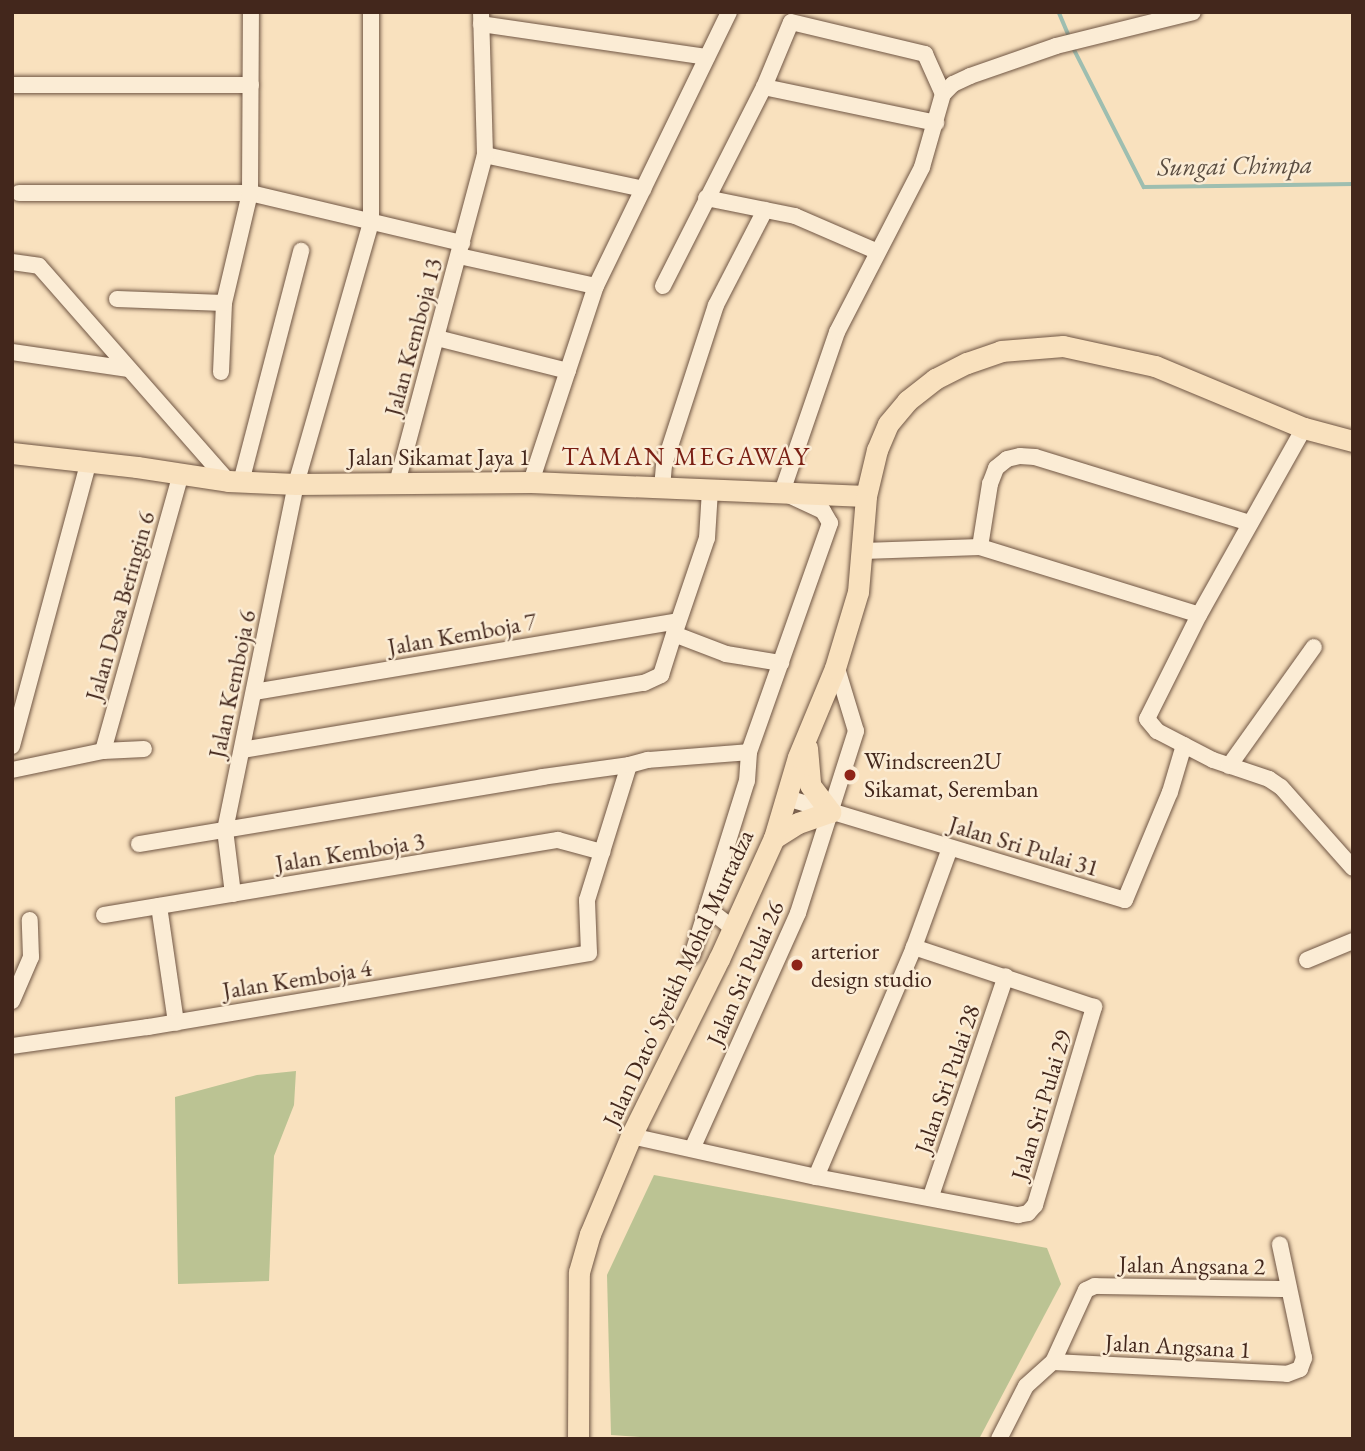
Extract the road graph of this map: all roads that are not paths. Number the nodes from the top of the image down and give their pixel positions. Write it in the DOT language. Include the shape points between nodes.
graph roads {
  1 [pos="251,12"];
  2 [pos="371,12"];
  3 [pos="729,12"];
  4 [pos="1193,12"];
  5 [pos="481,18"];
  6 [pos="707,57"];
  7 [pos="12,85"];
  8 [pos="251,85"];
  9 [pos="764,88"];
  10 [pos="943,94"];
  11 [pos="936,124"];
  12 [pos="485,155"];
  13 [pos="643,189"];
  14 [pos="19,193"];
  15 [pos="250,193"];
  16 [pos="706,198"];
  17 [pos="765,210"];
  18 [pos="371,223"];
  19 [pos="461,250"];
  20 [pos="301,251"];
  21 [pos="878,252"];
  22 [pos="12,262"];
  23 [pos="596,286"];
  24 [pos="663,286"];
  25 [pos="117,299"];
  26 [pos="224,303"];
  27 [pos="437,338"];
  28 [pos="12,352"];
  29 [pos="129,369"];
  30 [pos="568,371"];
  31 [pos="221,372"];
  32 [pos="1304,428"];
  33 [pos="1353,441"];
  34 [pos="877,450"];
  35 [pos="12,453"];
  36 [pos="89,461"];
  37 [pos="181,474"];
  38 [pos="235,482"];
  39 [pos="531,482"];
  40 [pos="397,483"];
  41 [pos="296,484"];
  42 [pos="662,488"];
  43 [pos="710,490"];
  44 [pos="782,492"];
  45 [pos="813,494"];
  46 [pos="866,496"];
  47 [pos="1250,523"];
  48 [pos="863,547"];
  49 [pos="981,547"];
  50 [pos="1199,615"];
  51 [pos="676,627"];
  52 [pos="1314,647"];
  53 [pos="781,663"];
  54 [pos="836,665"];
  55 [pos="254,692"];
  56 [pos="807,738"];
  57 [pos="1184,745"];
  58 [pos="12,746"];
  59 [pos="144,749"];
  60 [pos="242,750"];
  61 [pos="103,751"];
  62 [pos="749,752"];
  63 [pos="629,765"];
  64 [pos="1229,766"];
  65 [pos="12,770"];
  66 [pos="787,798"];
  67 [pos="830,812"];
  68 [pos="225,830"];
  69 [pos="774,838"];
  70 [pos="139,844"];
  71 [pos="950,848"];
  72 [pos="602,852"];
  73 [pos="1353,868"];
  74 [pos="233,894"];
  75 [pos="159,906"];
  76 [pos="707,908"];
  77 [pos="104,915"];
  78 [pos="30,920"];
  79 [pos="734,929"];
  80 [pos="1353,941"];
  81 [pos="914,947"];
  82 [pos="692,956"];
  83 [pos="1307,960"];
  84 [pos="1006,976"];
  85 [pos="12,1001"];
  86 [pos="176,1023"];
  87 [pos="12,1046"];
  88 [pos="631,1136"];
  89 [pos="692,1149"];
  90 [pos="816,1177"];
  91 [pos="931,1196"];
  92 [pos="1280,1245"];
  93 [pos="1288,1289"];
  94 [pos="1054,1362"];
  95 [pos="578,1439"];
  96 [pos="999,1439"];
  1 -- 8 [label="street"];
  2 -- 18 [label="street, Jalan Kemboja 6"];
  3 -- 6 [label="street"];
  4 -- 10 [label="street" via="1056,46 970,76"];
  5 -- 6 [label="street"];
  5 -- 12 [label="street, Jalan Kemboja 13"];
  6 -- 13 [label="street"];
  7 -- 8 [label="street"];
  8 -- 15 [label="street"];
  9 -- 10 [label="street" via="791,22 925,54"];
  9 -- 11 [label="street"];
  9 -- 16 [label="street"];
  10 -- 11 [label="street"];
  11 -- 21 [label="street" via="922,167"];
  12 -- 13 [label="street"];
  12 -- 19 [label="street, Jalan Kemboja 13"];
  13 -- 23 [label="street"];
  14 -- 15 [label="street"];
  15 -- 18 [label="street"];
  15 -- 26 [label="street"];
  16 -- 17 [label="street"];
  16 -- 24 [label="street"];
  17 -- 21 [label="street" via="795,216"];
  17 -- 42 [label="street" via="716,304 664,465"];
  18 -- 19 [label="street"];
  18 -- 41 [label="street, Jalan Kemboja 6"];
  19 -- 23 [label="street"];
  19 -- 27 [label="street, Jalan Kemboja 13"];
  20 -- 38 [label="street"];
  21 -- 44 [label="street" via="837,332"];
  22 -- 29 [label="street" via="39,266"];
  23 -- 30 [label="street"];
  25 -- 26 [label="street"];
  26 -- 31 [label="street"];
  27 -- 30 [label="street"];
  27 -- 40 [label="street, Jalan Kemboja 13"];
  28 -- 29 [label="street"];
  29 -- 38 [label="street"];
  30 -- 39 [label="street"];
  32 -- 33 [label="main road, Jalan Dato' Syeikh Mohd Murtadza"];
  32 -- 34 [label="main road, Jalan Dato' Syeikh Mohd Murtadza" via="1155,366 1063,346 1042,346 1001,351 935,379 888,424"];
  32 -- 47 [label="street"];
  34 -- 45 [label="main road" via="846,484"];
  34 -- 46 [label="main road, Jalan Dato' Syeikh Mohd Murtadza"];
  35 -- 36 [label="main road, Jalan Sikamat Jaya 1"];
  36 -- 37 [label="main road, Jalan Sikamat Jaya 1"];
  36 -- 58 [label="street"];
  37 -- 38 [label="main road, Jalan Sikamat Jaya 1"];
  37 -- 61 [label="street, Jalan Desa Beringin 6"];
  38 -- 41 [label="main road, Jalan Sikamat Jaya 1"];
  39 -- 40 [label="main road, Jalan Sikamat Jaya 1"];
  39 -- 42 [label="main road, Jalan Sikamat Jaya 1"];
  40 -- 41 [label="main road, Jalan Sikamat Jaya 1"];
  41 -- 55 [label="street, Jalan Kemboja 6"];
  42 -- 43 [label="main road, Jalan Sikamat Jaya 1"];
  43 -- 44 [label="main road, Jalan Sikamat Jaya 1"];
  43 -- 51 [label="street" via="707,538"];
  44 -- 45 [label="main road, Jalan Sikamat Jaya 1"];
  44 -- 53 [label="street" via="823,511 830,523"];
  45 -- 46 [label="main road, Jalan Sikamat Jaya 1"];
  45 -- 48 [label="main road" via="851,511"];
  46 -- 48 [label="main road, Jalan Dato' Syeikh Mohd Murtadza"];
  47 -- 49 [label="street" via="1020,456 996,468"];
  47 -- 50 [label="street"];
  48 -- 49 [label="street"];
  48 -- 54 [label="main road, Jalan Dato' Syeikh Mohd Murtadza" via="858,592"];
  49 -- 50 [label="street"];
  50 -- 57 [label="street" via="1147,719 1150,726"];
  51 -- 53 [label="street" via="726,654"];
  51 -- 55 [label="street, Jalan Kemboja 7"];
  51 -- 60 [label="street" via="661,675 644,683"];
  52 -- 64 [label="street"];
  53 -- 62 [label="street"];
  54 -- 56 [label="main road, Jalan Dato' Syeikh Mohd Murtadza"];
  54 -- 67 [label="street, Jalan Sri Pulai 26" via="856,731"];
  55 -- 60 [label="street, Jalan Kemboja 6"];
  56 -- 66 [label="main road, Jalan Dato' Syeikh Mohd Murtadza"];
  56 -- 67 [label="main road" via="810,785"];
  57 -- 64 [label="street"];
  57 -- 71 [label="street, Jalan Sri Pulai 31" via="1170,792 1125,900"];
  59 -- 61 [label="street"];
  60 -- 68 [label="street, Jalan Kemboja 6"];
  61 -- 65 [label="street"];
  62 -- 63 [label="street"];
  62 -- 76 [label="street" via="747,781"];
  63 -- 68 [label="street"];
  63 -- 72 [label="street"];
  64 -- 73 [label="street" via="1281,787"];
  66 -- 67 [label="street, Jalan Sri Pulai 31"];
  66 -- 69 [label="main road, Jalan Dato' Syeikh Mohd Murtadza"];
  67 -- 69 [label="main road" via="807,818"];
  67 -- 71 [label="street, Jalan Sri Pulai 31"];
  67 -- 89 [label="street, Jalan Sri Pulai 26" via="798,912"];
  68 -- 70 [label="street"];
  68 -- 74 [label="street, Jalan Kemboja 6"];
  69 -- 79 [label="main road, Jalan Dato' Syeikh Mohd Murtadza"];
  71 -- 81 [label="street"];
  72 -- 74 [label="street, Jalan Kemboja 3" via="558,840"];
  72 -- 86 [label="street, Jalan Kemboja 4" via="587,900 589,953"];
  74 -- 75 [label="street, Jalan Kemboja 3"];
  75 -- 77 [label="street, Jalan Kemboja 3"];
  75 -- 86 [label="street"];
  76 -- 79 [label="street"];
  76 -- 82 [label="street"];
  78 -- 85 [label="street" via="31,957"];
  79 -- 88 [label="main road, Jalan Dato' Syeikh Mohd Murtadza"];
  80 -- 83 [label="street"];
  81 -- 84 [label="street"];
  81 -- 90 [label="street"];
  84 -- 91 [label="street, Jalan Sri Pulai 28"];
  84 -- 91 [label="street, Jalan Sri Pulai 29" via="1094,1007 1035,1205 1018,1215"];
  86 -- 87 [label="street, Jalan Kemboja 4"];
  88 -- 89 [label="street"];
  88 -- 95 [label="main road, Jalan Dato' Syeikh Mohd Murtadza" via="579,1272"];
  89 -- 90 [label="street"];
  90 -- 91 [label="street"];
  92 -- 93 [label="street"];
  93 -- 94 [label="street, Jalan Angsana 2" via="1095,1286 1086,1290"];
  93 -- 94 [label="street, Jalan Angsana 1" via="1304,1358 1300,1369 1287,1374"];
  94 -- 96 [label="street" via="1026,1386"];
}
